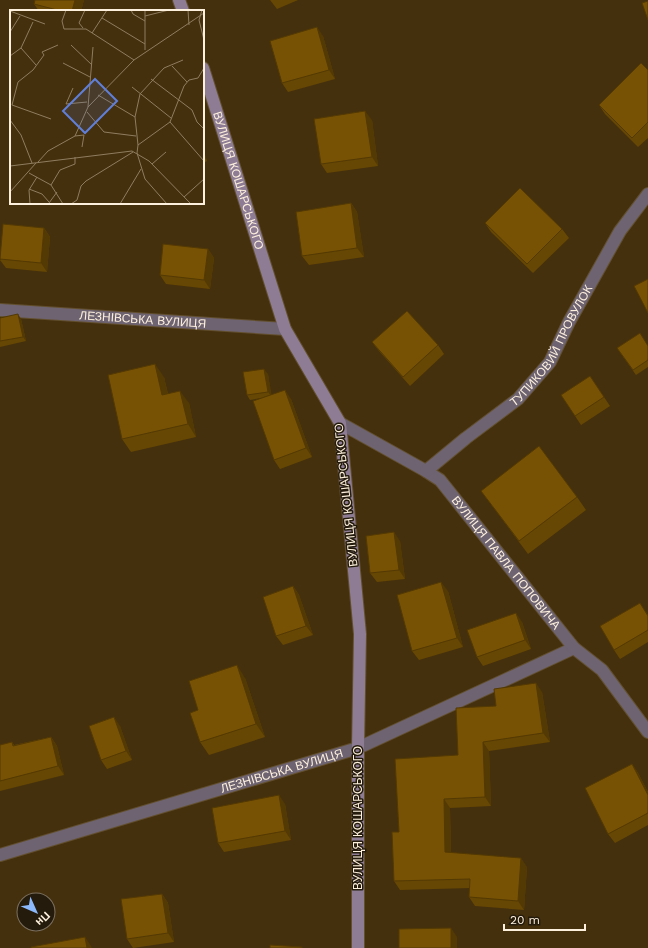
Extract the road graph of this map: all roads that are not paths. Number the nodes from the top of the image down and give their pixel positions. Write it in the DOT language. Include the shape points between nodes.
graph roads {
  1 [pos="179,0"];
  2 [pos="183,10"];
  3 [pos="204,71"];
  4 [pos="648,194"];
  5 [pos="0,310"];
  6 [pos="285,329"];
  7 [pos="340,423"];
  8 [pos="426,471"];
  9 [pos="574,648"];
  10 [pos="648,732"];
  11 [pos="358,748"];
  12 [pos="0,855"];
  13 [pos="358,948"];
  1 -- 2 [label="street"];
  3 -- 6 [label="street, ВУЛИЦЯ КОШАРСЬКОГО"];
  4 -- 8 [label="street, ТУПИКОВИЙ ПРОВУЛОК" via="620,231 569,322 550,362 518,399"];
  5 -- 6 [label="street, ЛЕЗНІВСЬКА ВУЛИЦЯ"];
  6 -- 7 [label="street, ВУЛИЦЯ КОШАРСЬКОГО"];
  7 -- 8 [label="street, ВУЛИЦЯ ПАВЛА ПОПОВИЧА"];
  7 -- 11 [label="street, ВУЛИЦЯ КОШАРСЬКОГО" via="360,634"];
  8 -- 9 [label="street, ВУЛИЦЯ ПАВЛА ПОПОВИЧА" via="440,480"];
  9 -- 10 [label="street, ВУЛИЦЯ ПАВЛА ПОПОВИЧА" via="602,670"];
  9 -- 11 [label="street, ЛЕЗНІВСЬКА ВУЛИЦЯ"];
  11 -- 12 [label="street, ЛЕЗНІВСЬКА ВУЛИЦЯ"];
  11 -- 13 [label="street, ВУЛИЦЯ КОШАРСЬКОГО"];
}
